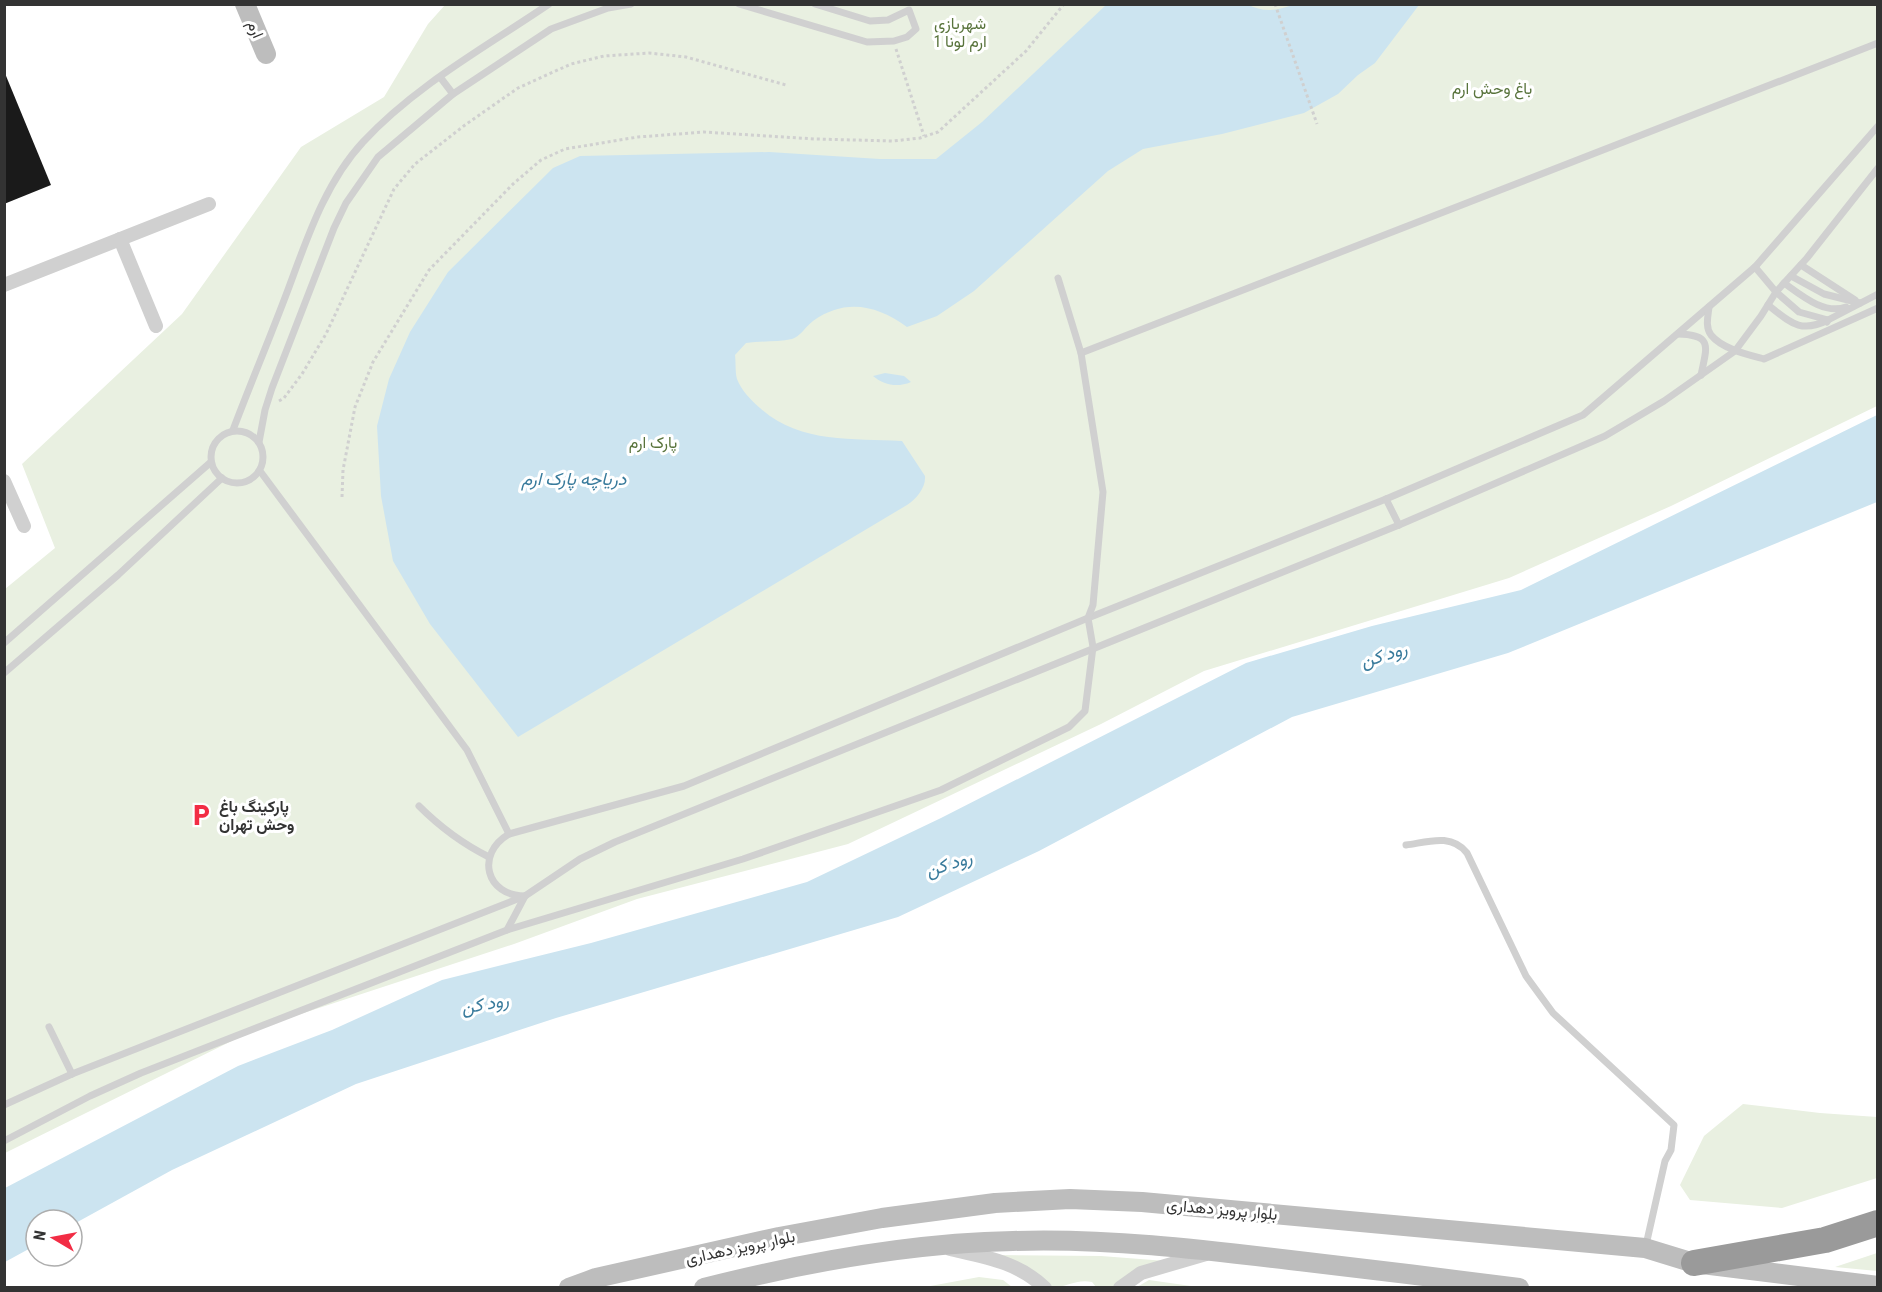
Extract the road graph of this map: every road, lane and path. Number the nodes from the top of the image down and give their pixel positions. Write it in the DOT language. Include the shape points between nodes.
graph roads {
  1 [pos="245,4"];
  2 [pos="549,4"];
  3 [pos="631,4"];
  4 [pos="815,4"];
  5 [pos="1064,4"];
  6 [pos="1275,4"];
  7 [pos="743,5"];
  8 [pos="894,41"];
  9 [pos="1878,43"];
  10 [pos="266,54"];
  11 [pos="440,77"];
  12 [pos="786,86"];
  13 [pos="453,94"];
  14 [pos="1317,124"];
  15 [pos="1878,126"];
  16 [pos="924,136"];
  17 [pos="1878,168"];
  18 [pos="209,204"];
  19 [pos="120,239"];
  20 [pos="1801,265"];
  21 [pos="1755,267"];
  22 [pos="1791,276"];
  23 [pos="1058,278"];
  24 [pos="1784,283"];
  25 [pos="4,285"];
  26 [pos="1776,292"];
  27 [pos="1878,294"];
  28 [pos="1860,303"];
  29 [pos="1768,305"];
  30 [pos="1709,307"];
  31 [pos="1878,308"];
  32 [pos="1830,324"];
  33 [pos="156,326"];
  34 [pos="1678,334"];
  35 [pos="1735,351"];
  36 [pos="1081,353"];
  37 [pos="1701,375"];
  38 [pos="265,410"];
  39 [pos="233,430"];
  40 [pos="259,442"];
  41 [pos="211,462"];
  42 [pos="260,471"];
  43 [pos="222,478"];
  44 [pos="4,481"];
  45 [pos="342,497"];
  46 [pos="1386,499"];
  47 [pos="24,525"];
  48 [pos="1399,525"];
  49 [pos="1089,618"];
  50 [pos="4,643"];
  51 [pos="1094,647"];
  52 [pos="4,673"];
  53 [pos="419,806"];
  54 [pos="508,834"];
  55 [pos="1406,846"];
  56 [pos="489,857"];
  57 [pos="525,896"];
  58 [pos="507,930"];
  59 [pos="49,1027"];
  60 [pos="72,1074"];
  61 [pos="4,1105"];
  62 [pos="4,1141"];
  63 [pos="1878,1223"];
  64 [pos="933,1246"];
  65 [pos="1645,1248"];
  66 [pos="1216,1251"];
  67 [pos="1694,1263"];
  68 [pos="1878,1286"];
  69 [pos="569,1287"];
  70 [pos="704,1287"];
  71 [pos="1045,1287"];
  72 [pos="1120,1287"];
  73 [pos="1520,1287"];
  1 -- 10 [label="main road, ارم"];
  2 -- 11 [label="lane"];
  3 -- 13 [label="lane" via="608,8 551,29"];
  4 -- 8 [label="lane" via="870,21 888,20 909,10 916,28 907,37"];
  5 -- 16 [label="path" via="1026,51 938,132"];
  6 -- 14 [label="path"];
  7 -- 8 [label="lane" via="867,42"];
  8 -- 16 [label="path"];
  9 -- 36 [label="lane"];
  11 -- 13 [label="lane"];
  11 -- 39 [label="lane" via="378,126 335,179 315,218"];
  12 -- 38 [label="path" via="686,57 649,53 604,56 571,64 518,88 415,164 394,189 326,334 284,398"];
  13 -- 38 [label="lane" via="378,158 346,203"];
  15 -- 21 [label="lane"];
  16 -- 45 [label="path" via="893,141 704,132 638,137 565,149 541,160 429,270 373,362 355,407"];
  17 -- 20 [label="lane"];
  18 -- 19 [label="street"];
  19 -- 25 [label="street"];
  19 -- 33 [label="street"];
  20 -- 22 [label="lane"];
  20 -- 28 [label="lane"];
  21 -- 26 [label="lane"];
  21 -- 30 [label="lane"];
  22 -- 24 [label="lane"];
  22 -- 28 [label="lane" via="1824,294"];
  23 -- 36 [label="lane"];
  24 -- 26 [label="lane"];
  24 -- 28 [label="lane" via="1815,304 1841,309"];
  26 -- 29 [label="lane"];
  26 -- 32 [label="lane" via="1799,312"];
  27 -- 28 [label="lane"];
  28 -- 32 [label="lane"];
  29 -- 32 [label="lane" via="1790,322 1812,328"];
  29 -- 35 [label="lane"];
  30 -- 34 [label="lane"];
  30 -- 35 [label="lane" via="1707,322 1711,335"];
  31 -- 32 [label="lane"];
  32 -- 35 [label="lane" via="1764,359"];
  34 -- 37 [label="lane" via="1696,334 1703,340 1707,348"];
  34 -- 46 [label="lane" via="1583,415"];
  35 -- 37 [label="lane"];
  36 -- 49 [label="lane" via="1103,492"];
  37 -- 48 [label="lane" via="1605,436"];
  38 -- 40 [label="lane"];
  39 -- 40 [label="lane" via="248,432"];
  39 -- 41 [label="lane" via="213,445"];
  40 -- 42 [label="lane" via="264,456"];
  41 -- 43 [label="lane"];
  41 -- 50 [label="lane"];
  42 -- 43 [label="lane" via="245,482 233,483"];
  42 -- 54 [label="lane" via="467,750"];
  43 -- 52 [label="lane"];
  44 -- 47 [label="street"];
  46 -- 48 [label="lane"];
  46 -- 49 [label="lane"];
  48 -- 51 [label="lane"];
  49 -- 51 [label="lane"];
  49 -- 54 [label="lane" via="684,786"];
  51 -- 57 [label="lane" via="615,842 580,859"];
  51 -- 58 [label="lane" via="1085,711 1069,727 941,790 743,859"];
  53 -- 56 [label="lane" via="453,835"];
  54 -- 56 [label="lane" via="493,847"];
  55 -- 65 [label="lane" via="1438,840 1462,846 1526,976 1553,1013 1674,1125"];
  56 -- 57 [label="lane" via="488,868 497,886 516,896"];
  57 -- 58 [label="lane"];
  57 -- 60 [label="lane"];
  58 -- 62 [label="lane" via="141,1073"];
  59 -- 60 [label="lane"];
  60 -- 61 [label="lane"];
  63 -- 67 [label="highway" via="1825,1240"];
  64 -- 66 [label="main road, بلوار پرویز دهداری" via="1084,1241"];
  64 -- 70 [label="main road, بلوار پرویز دهداری" via="855,1256"];
  64 -- 71 [label="street" via="1009,1263"];
  65 -- 67 [label="main road, بلوار پرویز دهداری"];
  65 -- 69 [label="main road, بلوار پرویز دهداری" via="1142,1202 1070,1199 995,1203 882,1218 779,1237"];
  66 -- 72 [label="street" via="1148,1271"];
  66 -- 73 [label="main road, بلوار پرویز دهداری"];
  67 -- 68 [label="main road, بلوار پرویز دهداری"];
}
